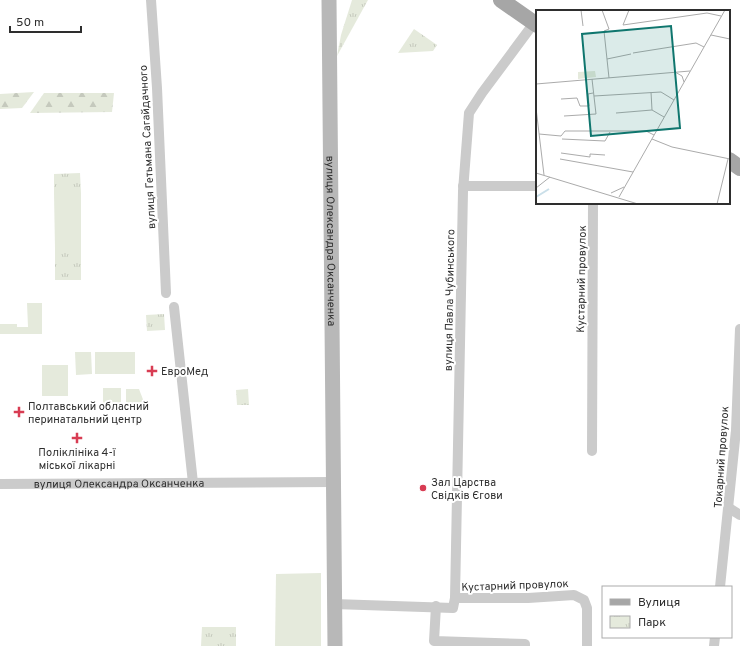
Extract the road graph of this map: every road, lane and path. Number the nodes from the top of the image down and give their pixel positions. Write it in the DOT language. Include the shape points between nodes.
graph roads {
  1 [pos="151,0"];
  2 [pos="501,0"];
  3 [pos="330,4"];
  4 [pos="536,24"];
  5 [pos="730,161"];
  6 [pos="740,168"];
  7 [pos="463,186"];
  8 [pos="536,186"];
  9 [pos="593,204"];
  10 [pos="166,293"];
  11 [pos="174,307"];
  12 [pos="740,329"];
  13 [pos="592,451"];
  14 [pos="333,482"];
  15 [pos="193,483"];
  16 [pos="0,484"];
  17 [pos="729,508"];
  18 [pos="740,515"];
  19 [pos="720,586"];
  20 [pos="455,598"];
  21 [pos="334,604"];
  22 [pos="436,606"];
  23 [pos="334,646"];
  24 [pos="525,646"];
  25 [pos="587,646"];
  1 -- 10 [label="street, вулиця Гетьмана Сагайдачного"];
  2 -- 4 [label="main road"];
  3 -- 14 [label="main road, вулиця Олександра Оксанченка"];
  4 -- 7 [label="street, вулиця Павла Чубинського" via="469,113"];
  5 -- 6 [label="main road"];
  7 -- 8 [label="street"];
  7 -- 20 [label="street, вулиця Павла Чубинського"];
  9 -- 13 [label="street, Кустарний провулок"];
  11 -- 15 [label="street"];
  12 -- 17 [label="street, Токарний провулок" via="736,430"];
  14 -- 15 [label="street, вулиця Олександра Оксанченка"];
  14 -- 21 [label="main road, вулиця Олександра Оксанченка"];
  15 -- 16 [label="street, вулиця Олександра Оксанченка"];
  17 -- 18 [label="street"];
  17 -- 19 [label="street, Токарний провулок"];
  20 -- 22 [label="street, Кустарний провулок" via="453,608"];
  20 -- 25 [label="street, Кустарний провулок" via="574,595 584,600 587,608"];
  21 -- 22 [label="street, Кустарний провулок"];
  21 -- 23 [label="main road, вулиця Олександра Оксанченка"];
  22 -- 24 [label="street" via="434,641"];
}
